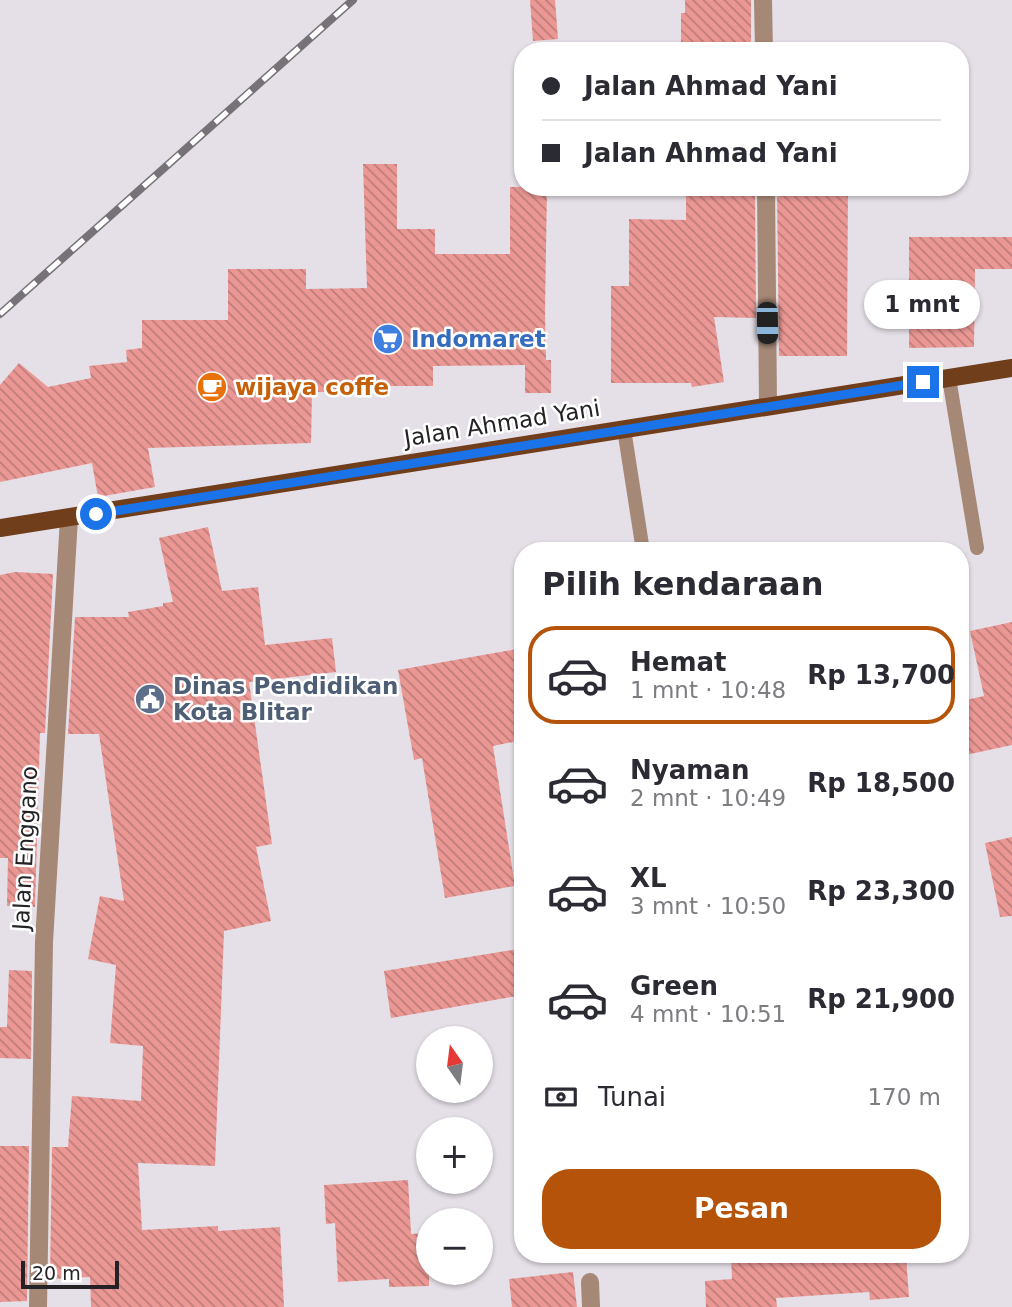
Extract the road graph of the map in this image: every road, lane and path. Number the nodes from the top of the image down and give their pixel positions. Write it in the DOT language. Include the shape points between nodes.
graph roads {
  1 [pos="763,0"];
  2 [pos="764,42"];
  3 [pos="765,196"];
  4 [pos="1012,368"];
  5 [pos="949,378"];
  6 [pos="768,405"];
  7 [pos="624,429"];
  8 [pos="69,518"];
  9 [pos="0,528"];
  10 [pos="642,542"];
  11 [pos="977,548"];
  12 [pos="590,1282"];
  13 [pos="38,1307"];
  14 [pos="591,1307"];
  1 -- 2 [label="street"];
  3 -- 6 [label="street"];
  4 -- 5 [label="main road, Jalan Ahmad Yani"];
  5 -- 6 [label="main road, Jalan Ahmad Yani"];
  5 -- 11 [label="lane"];
  6 -- 7 [label="main road, Jalan Ahmad Yani"];
  7 -- 8 [label="main road, Jalan Ahmad Yani"];
  7 -- 10 [label="lane"];
  8 -- 9 [label="main road, Jalan Ahmad Yani"];
  8 -- 13 [label="street, Jalan Enggano" via="44,942"];
  12 -- 14 [label="street"];
}
